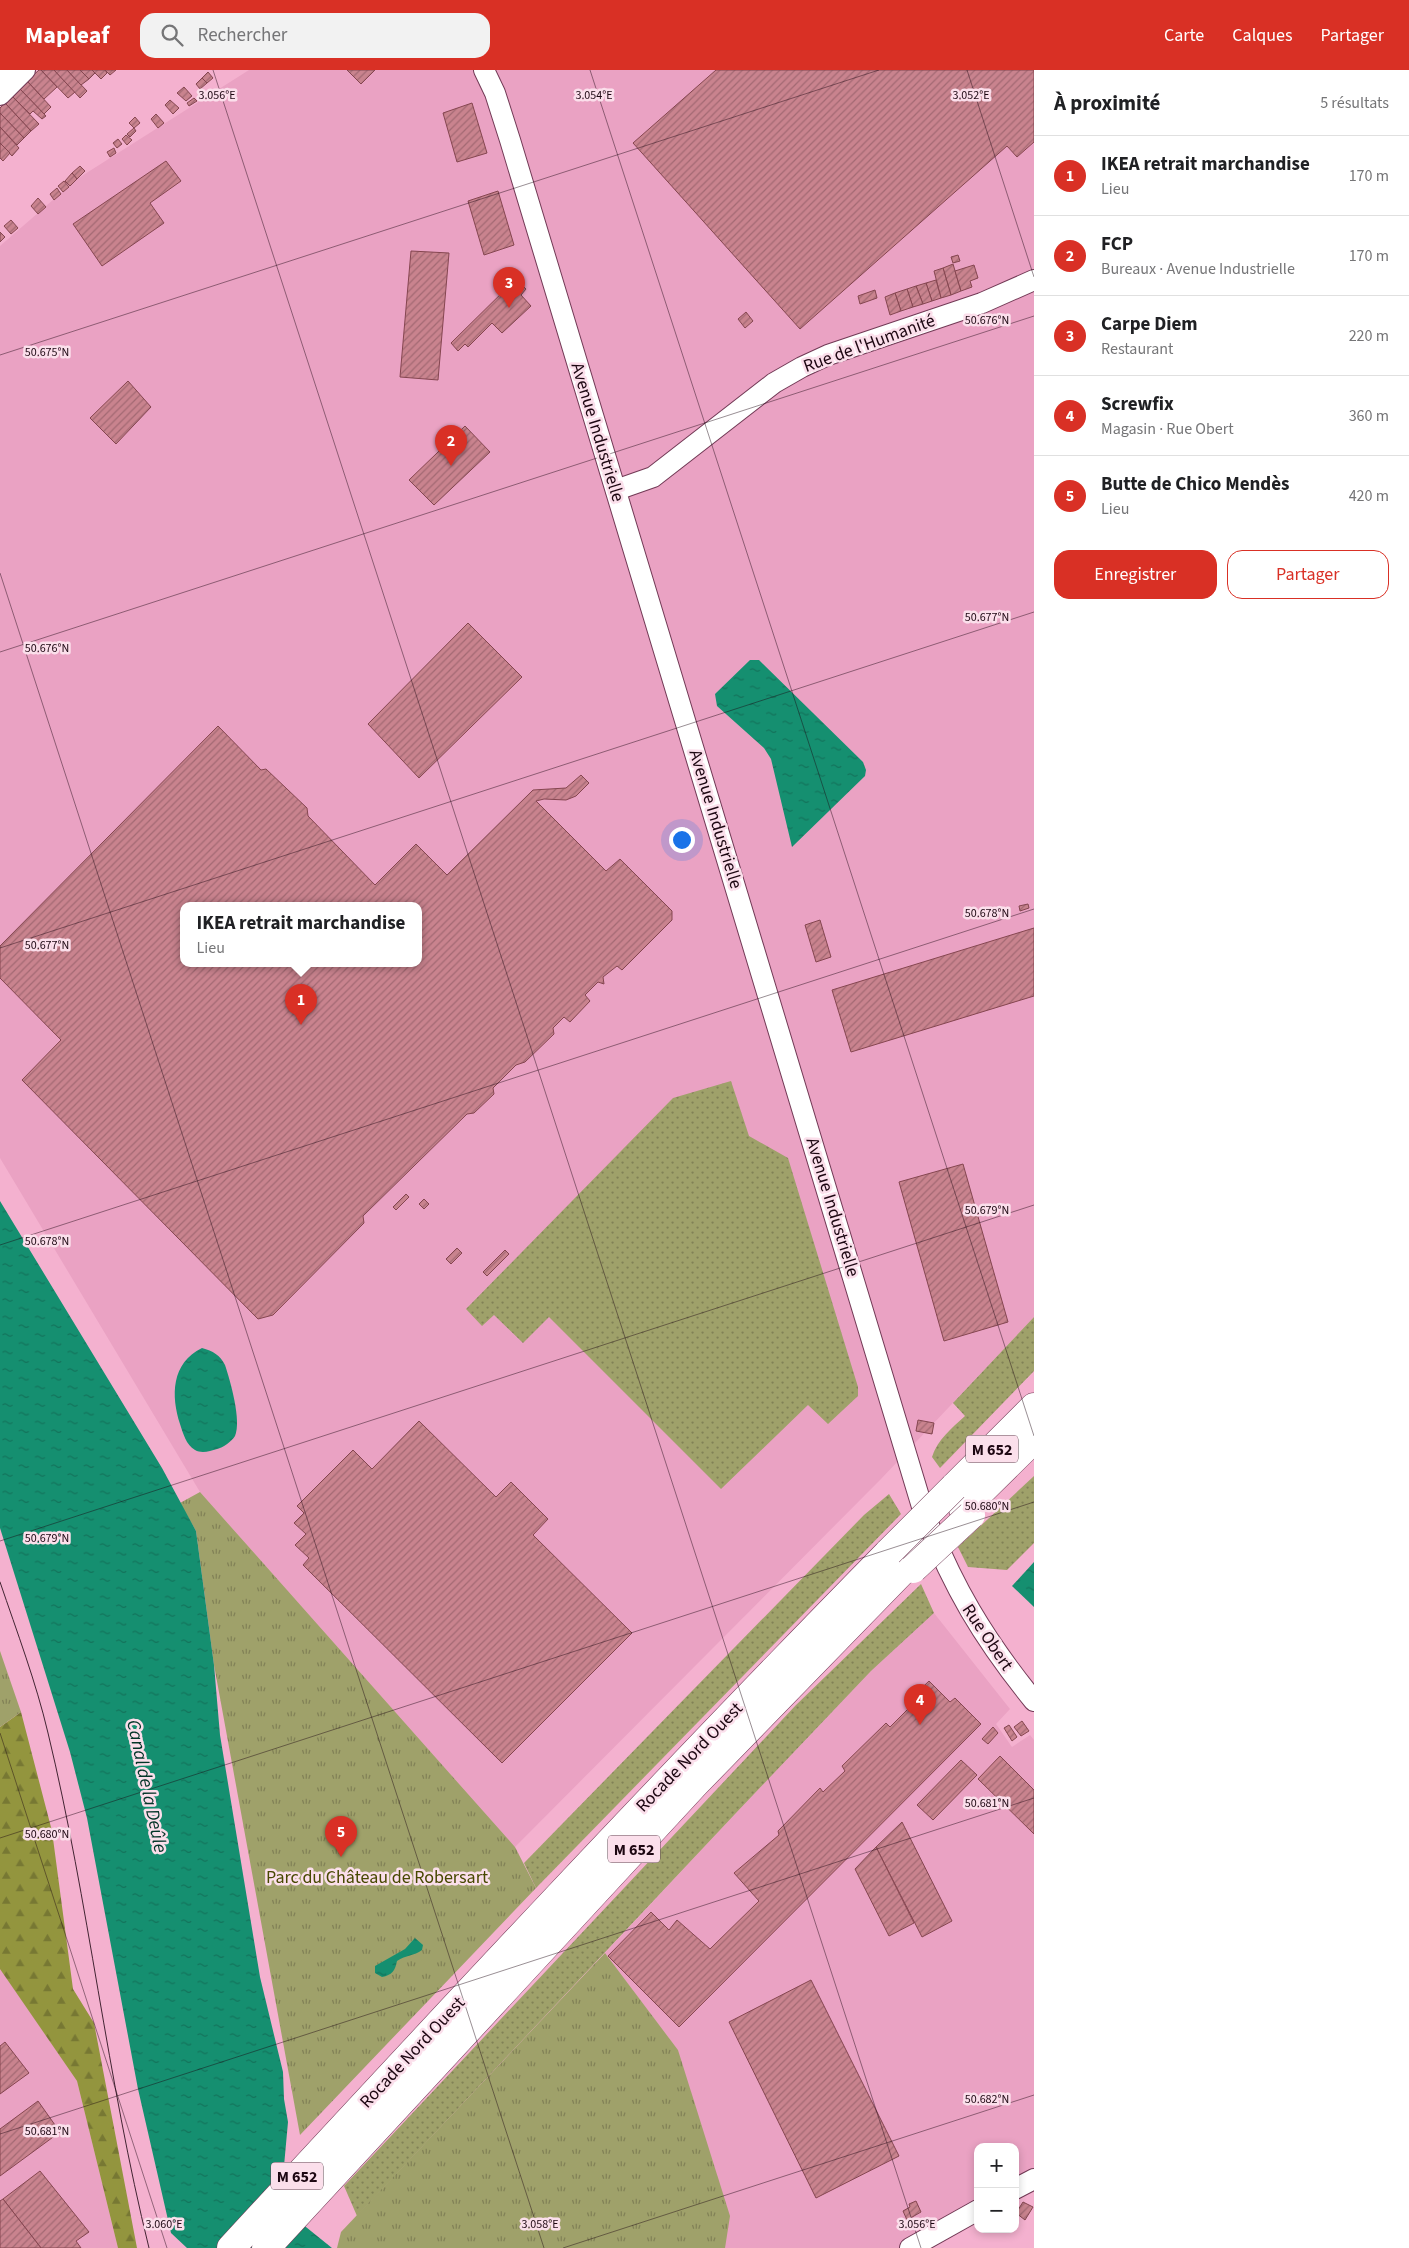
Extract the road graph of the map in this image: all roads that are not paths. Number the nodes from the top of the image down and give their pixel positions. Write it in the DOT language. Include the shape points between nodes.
graph roads {
  1 [pos="4,70"];
  2 [pos="26,70"];
  3 [pos="484,70"];
  4 [pos="0,74"];
  5 [pos="0,95"];
  6 [pos="1034,280"];
  7 [pos="616,490"];
  8 [pos="1034,1407"];
  9 [pos="1034,1439"];
  10 [pos="1034,1457"];
  11 [pos="963,1504"];
  12 [pos="902,1563"];
  13 [pos="947,1569"];
  14 [pos="1034,1701"];
  15 [pos="1034,2179"];
  16 [pos="1018,2188"];
  17 [pos="974,2212"];
  18 [pos="231,2248"];
  19 [pos="266,2248"];
  20 [pos="910,2248"];
  1 -- 4 [label="street"];
  2 -- 5 [label="street"];
  3 -- 7 [label="street, Avenue Industrielle" via="501,109"];
  6 -- 7 [label="street, Rue de l'Humanité" via="994,298 802,366 760,393 653,477"];
  7 -- 13 [label="street, Avenue Industrielle" via="923,1510"];
  8 -- 11 [label="highway, Rocade Nord Ouest / M 652"];
  9 -- 11 [label="highway, Rocade Nord Ouest / M 652"];
  10 -- 11 [label="highway"];
  11 -- 12 [label="highway, Rocade Nord Ouest / M 652, bridge"];
  12 -- 18 [label="highway, Rocade Nord Ouest / M 652" via="683,1764"];
  12 -- 19 [label="highway, Rocade Nord Ouest / M 652" via="849,1625 665,1815"];
  13 -- 14 [label="street, Rue Obert" via="991,1646"];
  15 -- 16 [label="street"];
  17 -- 20 [label="street"];
}
